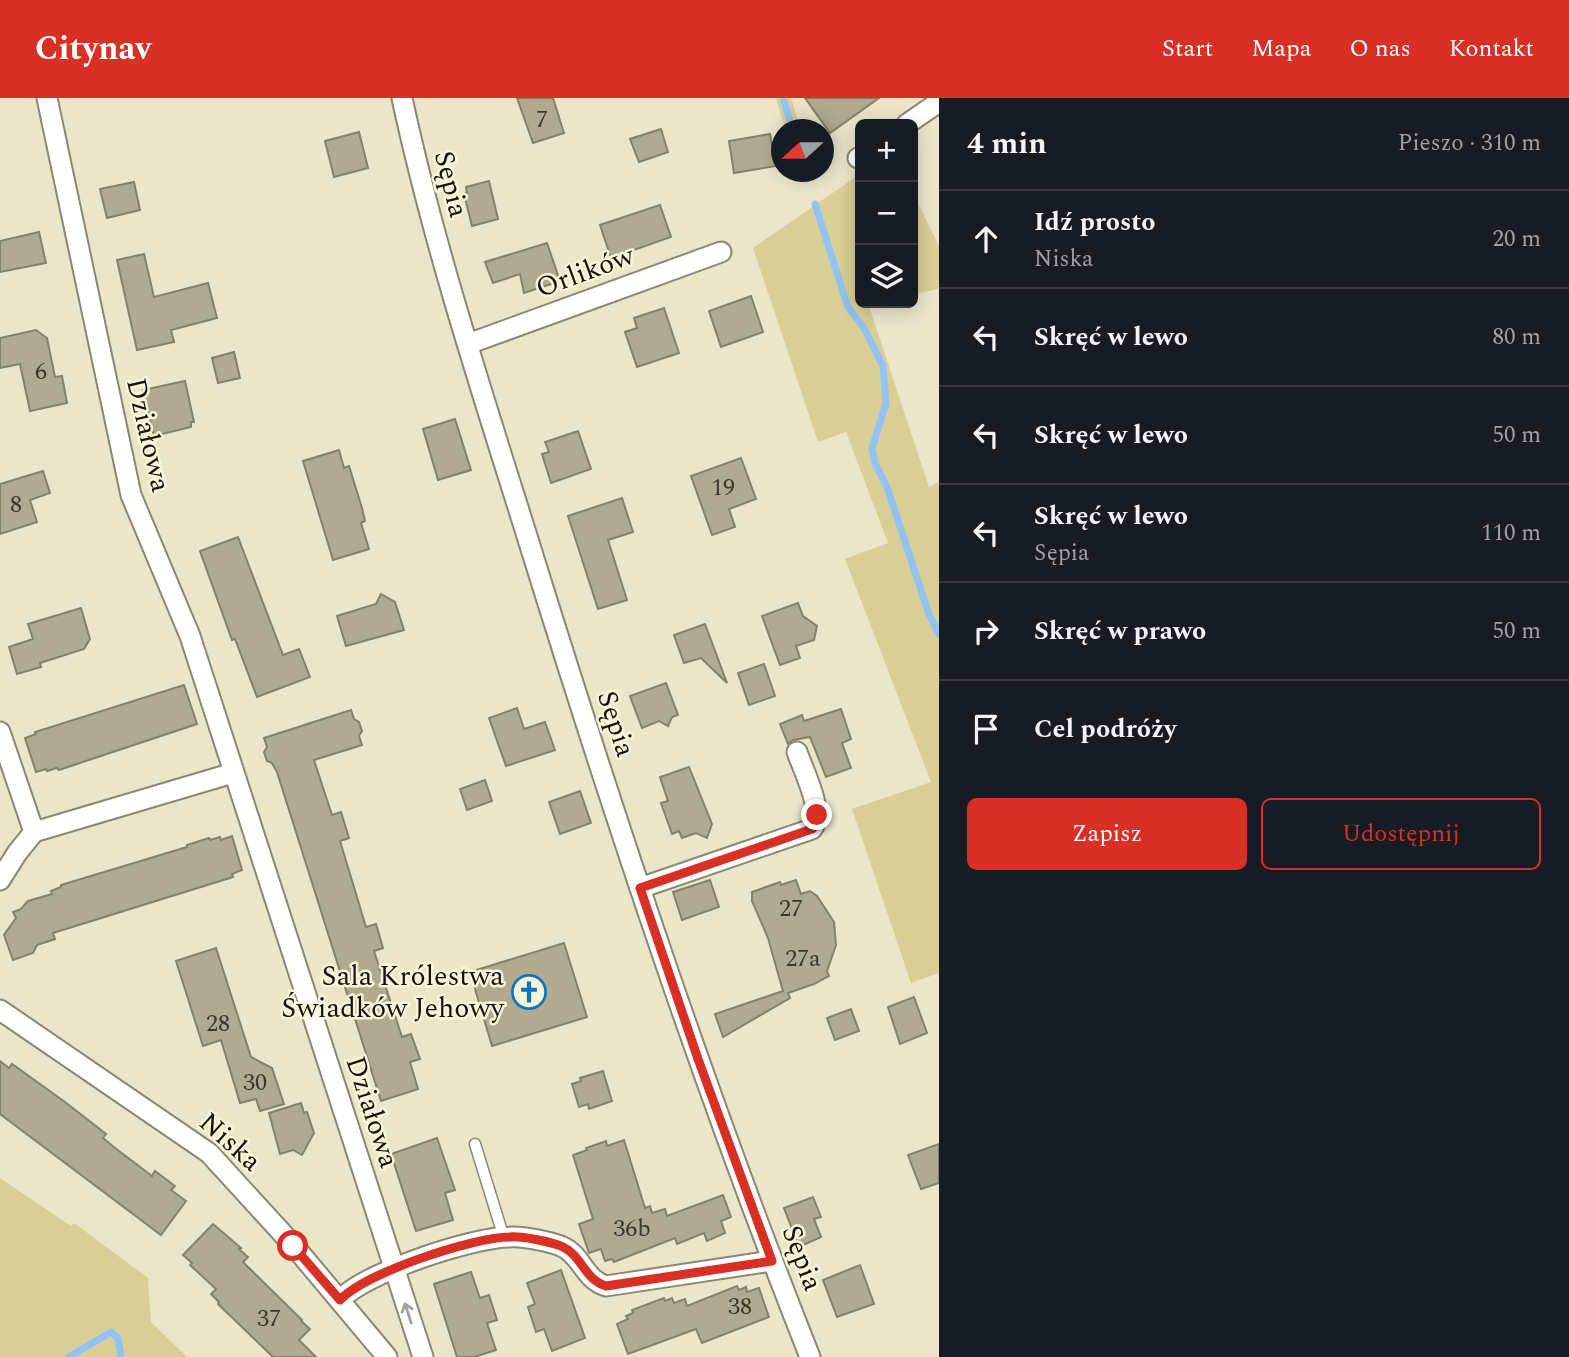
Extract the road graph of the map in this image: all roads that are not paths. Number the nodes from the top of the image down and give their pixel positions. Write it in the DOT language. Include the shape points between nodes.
graph roads {
  1 [pos="47,98"];
  2 [pos="402,98"];
  3 [pos="939,102"];
  4 [pos="914,119"];
  5 [pos="721,252"];
  6 [pos="468,344"];
  7 [pos="0,732"];
  8 [pos="797,752"];
  9 [pos="233,773"];
  10 [pos="34,832"];
  11 [pos="0,880"];
  12 [pos="640,888"];
  13 [pos="0,1010"];
  14 [pos="475,1144"];
  15 [pos="504,1238"];
  16 [pos="772,1261"];
  17 [pos="393,1268"];
  18 [pos="340,1300"];
  19 [pos="387,1357"];
  20 [pos="423,1357"];
  21 [pos="810,1357"];
  1 -- 9 [label="street, Działowa" via="131,495 190,636"];
  2 -- 6 [label="street, Sępia" via="433,230"];
  3 -- 4 [label="street"];
  5 -- 6 [label="street, Orlików"];
  6 -- 12 [label="street, Sępia"];
  7 -- 10 [label="street"];
  8 -- 12 [label="street" via="816,806 812,829"];
  9 -- 10 [label="street"];
  9 -- 17 [label="street, Działowa"];
  10 -- 11 [label="street"];
  12 -- 16 [label="street, Sępia"];
  13 -- 18 [label="street, Niska" via="209,1153"];
  14 -- 15 [label="lane"];
  15 -- 16 [label="street" via="563,1247 595,1282 606,1286"];
  15 -- 17 [label="street" via="478,1241"];
  16 -- 21 [label="street, Sępia"];
  17 -- 18 [label="street" via="348,1290"];
  20 -- 17 [label="street, Działowa, one-way"];
  18 -- 19 [label="street, Niska"];
}
